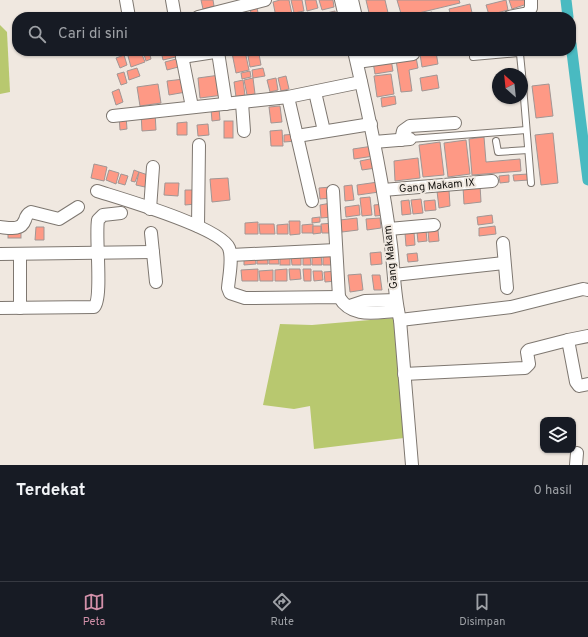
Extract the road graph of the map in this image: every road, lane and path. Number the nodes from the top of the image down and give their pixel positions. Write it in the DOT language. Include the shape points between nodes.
graph roads {
  1 [pos="126,0"];
  2 [pos="172,0"];
  3 [pos="265,0"];
  4 [pos="341,0"];
  5 [pos="352,0"];
  6 [pos="531,0"];
  7 [pos="127,12"];
  8 [pos="174,12"];
  9 [pos="218,12"];
  10 [pos="344,12"];
  11 [pos="355,12"];
  12 [pos="529,12"];
  13 [pos="182,56"];
  14 [pos="220,56"];
  15 [pos="355,56"];
  16 [pos="484,56"];
  17 [pos="520,56"];
  18 [pos="473,57"];
  19 [pos="521,68"];
  20 [pos="362,82"];
  21 [pos="315,92"];
  22 [pos="288,97"];
  23 [pos="242,103"];
  24 [pos="226,104"];
  25 [pos="524,104"];
  26 [pos="192,107"];
  27 [pos="113,116"];
  28 [pos="455,122"];
  29 [pos="371,124"];
  30 [pos="526,130"];
  31 [pos="244,131"];
  32 [pos="324,131"];
  33 [pos="297,136"];
  34 [pos="406,139"];
  35 [pos="496,141"];
  36 [pos="374,142"];
  37 [pos="199,145"];
  38 [pos="528,150"];
  39 [pos="153,167"];
  40 [pos="492,181"];
  41 [pos="531,183"];
  42 [pos="383,190"];
  43 [pos="97,191"];
  44 [pos="333,191"];
  45 [pos="312,201"];
  46 [pos="78,207"];
  47 [pos="150,209"];
  48 [pos="121,213"];
  49 [pos="434,224"];
  50 [pos="198,226"];
  51 [pos="0,227"];
  52 [pos="389,229"];
  53 [pos="151,233"];
  54 [pos="503,243"];
  55 [pos="336,250"];
  56 [pos="97,252"];
  57 [pos="153,252"];
  58 [pos="0,254"];
  59 [pos="20,254"];
  60 [pos="231,255"];
  61 [pos="504,262"];
  62 [pos="394,275"];
  63 [pos="156,282"];
  64 [pos="507,288"];
  65 [pos="588,290"];
  66 [pos="339,296"];
  67 [pos="0,308"];
  68 [pos="20,308"];
  69 [pos="398,310"];
  70 [pos="588,336"];
  71 [pos="568,340"];
  72 [pos="404,374"];
  73 [pos="588,384"];
  74 [pos="412,465"];
  1 -- 7 [label="street"];
  2 -- 8 [label="street"];
  3 -- 9 [label="street"];
  4 -- 10 [label="street"];
  5 -- 11 [label="street"];
  6 -- 12 [label="street"];
  13 -- 26 [label="street"];
  14 -- 24 [label="street"];
  15 -- 20 [label="street, Gang Makam"];
  16 -- 18 [label="lane"];
  17 -- 19 [label="lane"];
  20 -- 21 [label="street"];
  20 -- 29 [label="street, Gang Makam"];
  21 -- 22 [label="street"];
  21 -- 32 [label="street"];
  22 -- 23 [label="street"];
  22 -- 33 [label="street"];
  23 -- 24 [label="street"];
  23 -- 31 [label="street"];
  24 -- 26 [label="street"];
  25 -- 30 [label="lane"];
  26 -- 27 [label="street"];
  28 -- 34 [label="street" via="410,126 403,131"];
  29 -- 32 [label="street"];
  29 -- 36 [label="street, Gang Makam"];
  30 -- 34 [label="lane"];
  30 -- 38 [label="lane"];
  32 -- 33 [label="street"];
  33 -- 45 [label="street"];
  34 -- 36 [label="street"];
  35 -- 38 [label="lane" via="498,152"];
  36 -- 42 [label="street, Gang Makam"];
  37 -- 50 [label="street"];
  38 -- 41 [label="lane"];
  39 -- 47 [label="street"];
  40 -- 42 [label="street, Gang Makam IX"];
  42 -- 52 [label="street, Gang Makam"];
  43 -- 47 [label="street"];
  44 -- 55 [label="street"];
  46 -- 51 [label="street" via="58,219 30,212 23,226 19,228"];
  47 -- 50 [label="street"];
  48 -- 56 [label="street" via="103,215 99,219"];
  49 -- 52 [label="street"];
  50 -- 60 [label="street" via="222,239"];
  52 -- 62 [label="street, Gang Makam"];
  53 -- 57 [label="street"];
  54 -- 61 [label="street"];
  55 -- 60 [label="street"];
  55 -- 66 [label="street"];
  56 -- 57 [label="street"];
  56 -- 59 [label="street"];
  56 -- 68 [label="street" via="98,287 94,307"];
  57 -- 63 [label="street"];
  58 -- 59 [label="street"];
  59 -- 68 [label="street"];
  60 -- 66 [label="street" via="229,291 235,296"];
  61 -- 62 [label="street"];
  61 -- 64 [label="street"];
  62 -- 69 [label="street, Gang Makam"];
  65 -- 69 [label="street" via="583,289 511,307"];
  66 -- 69 [label="street" via="343,303 357,312"];
  67 -- 68 [label="street"];
  69 -- 72 [label="street, Gang Makam"];
  70 -- 71 [label="street"];
  71 -- 72 [label="street" via="529,350 528,364 525,368"];
  71 -- 73 [label="street" via="576,382 579,386"];
  72 -- 74 [label="street, Gang Makam"];
}
